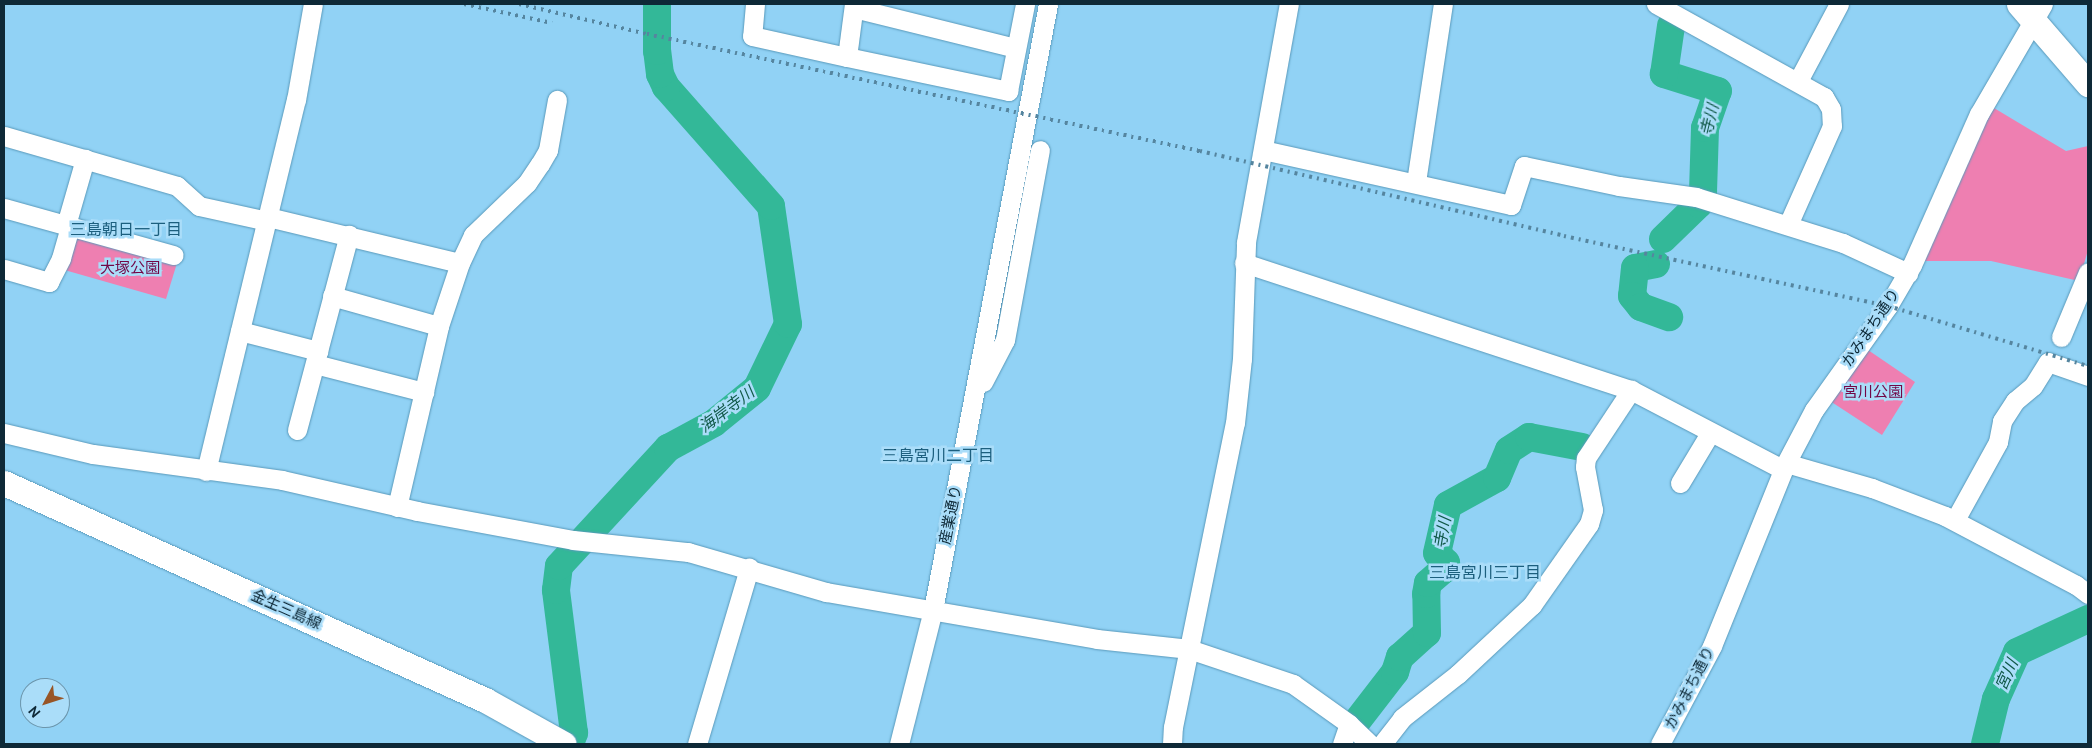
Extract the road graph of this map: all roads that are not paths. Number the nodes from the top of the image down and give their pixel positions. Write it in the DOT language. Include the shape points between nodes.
graph roads {
  1 [pos="312,4"];
  2 [pos="756,4"];
  3 [pos="1024,4"];
  4 [pos="1048,4"];
  5 [pos="1289,4"];
  6 [pos="1443,4"];
  7 [pos="1656,4"];
  8 [pos="1839,4"];
  9 [pos="854,6"];
  10 [pos="2032,9"];
  11 [pos="1016,48"];
  12 [pos="847,57"];
  13 [pos="1798,81"];
  14 [pos="2088,84"];
  15 [pos="557,100"];
  16 [pos="4,136"];
  17 [pos="1040,150"];
  18 [pos="1262,150"];
  19 [pos="85,159"];
  20 [pos="1416,182"];
  21 [pos="4,208"];
  22 [pos="268,219"];
  23 [pos="1788,225"];
  24 [pos="68,226"];
  25 [pos="349,235"];
  26 [pos="174,255"];
  27 [pos="460,263"];
  28 [pos="1244,263"];
  29 [pos="4,269"];
  30 [pos="2088,272"];
  31 [pos="1908,273"];
  32 [pos="332,296"];
  33 [pos="440,326"];
  34 [pos="240,331"];
  35 [pos="2061,337"];
  36 [pos="317,358"];
  37 [pos="2088,376"];
  38 [pos="1631,390"];
  39 [pos="424,392"];
  40 [pos="973,402"];
  41 [pos="297,430"];
  42 [pos="4,433"];
  43 [pos="1710,433"];
  44 [pos="1784,466"];
  45 [pos="206,471"];
  46 [pos="4,483"];
  47 [pos="1680,484"];
  48 [pos="397,507"];
  49 [pos="1955,520"];
  50 [pos="749,568"];
  51 [pos="2088,594"];
  52 [pos="933,610"];
  53 [pos="1189,649"];
  54 [pos="1349,724"];
  55 [pos="562,743"];
  56 [pos="697,744"];
  57 [pos="899,744"];
  58 [pos="1172,744"];
  59 [pos="1342,744"];
  60 [pos="1370,744"];
  61 [pos="1382,744"];
  62 [pos="1660,744"];
  1 -- 22 [label="street" via="296,100"];
  2 -- 12 [label="street" via="752,36"];
  3 -- 11 [label="street"];
  4 -- 40 [label="street, 産業通り"];
  5 -- 18 [label="street"];
  6 -- 20 [label="street"];
  7 -- 13 [label="street"];
  8 -- 13 [label="street"];
  9 -- 11 [label="street"];
  9 -- 12 [label="street"];
  10 -- 14 [label="main road"];
  10 -- 31 [label="street, かみまち通り" via="1979,114"];
  11 -- 12 [label="street" via="1008,91"];
  13 -- 23 [label="street" via="1824,97 1831,109 1832,126"];
  15 -- 27 [label="street" via="548,150 540,164 527,183 473,235"];
  16 -- 19 [label="street"];
  17 -- 40 [label="street" via="1005,340"];
  18 -- 20 [label="street"];
  18 -- 28 [label="street"];
  19 -- 22 [label="street" via="177,186 199,206"];
  19 -- 24 [label="street"];
  20 -- 23 [label="street" via="1511,205 1524,166 1619,186 1700,198"];
  21 -- 24 [label="street"];
  22 -- 25 [label="street"];
  22 -- 34 [label="street"];
  23 -- 31 [label="street" via="1842,243"];
  24 -- 26 [label="street"];
  24 -- 29 [label="street" via="61,258 49,282"];
  25 -- 27 [label="street"];
  25 -- 32 [label="street"];
  27 -- 33 [label="street"];
  28 -- 38 [label="street"];
  28 -- 53 [label="street" via="1242,359 1235,423"];
  30 -- 35 [label="street"];
  31 -- 44 [label="street, かみまち通り" via="1814,410"];
  32 -- 33 [label="street"];
  32 -- 36 [label="street"];
  33 -- 39 [label="street"];
  34 -- 36 [label="street"];
  34 -- 45 [label="street"];
  36 -- 39 [label="street"];
  36 -- 41 [label="street"];
  37 -- 49 [label="street" via="2048,362 2033,386 2015,401 2002,421 1998,442"];
  38 -- 43 [label="street"];
  38 -- 61 [label="street" via="1586,458 1593,510 1584,532 1532,605 1458,674 1402,718"];
  39 -- 48 [label="street"];
  40 -- 52 [label="street, 産業通り"];
  42 -- 45 [label="street" via="93,454"];
  43 -- 44 [label="street"];
  43 -- 47 [label="street"];
  44 -- 49 [label="street" via="1872,488"];
  44 -- 62 [label="street, かみまち通り" via="1719,629 1689,694"];
  45 -- 48 [label="street" via="282,480"];
  46 -- 55 [label="main road, 金生三島線" via="485,700"];
  48 -- 50 [label="street" via="582,541 688,552"];
  49 -- 51 [label="street"];
  50 -- 52 [label="street" via="826,592"];
  50 -- 56 [label="street"];
  52 -- 53 [label="street" via="1097,639"];
  52 -- 57 [label="street, 産業通り"];
  53 -- 54 [label="street" via="1293,684"];
  53 -- 58 [label="street"];
  54 -- 59 [label="street"];
  54 -- 60 [label="street"];
}
